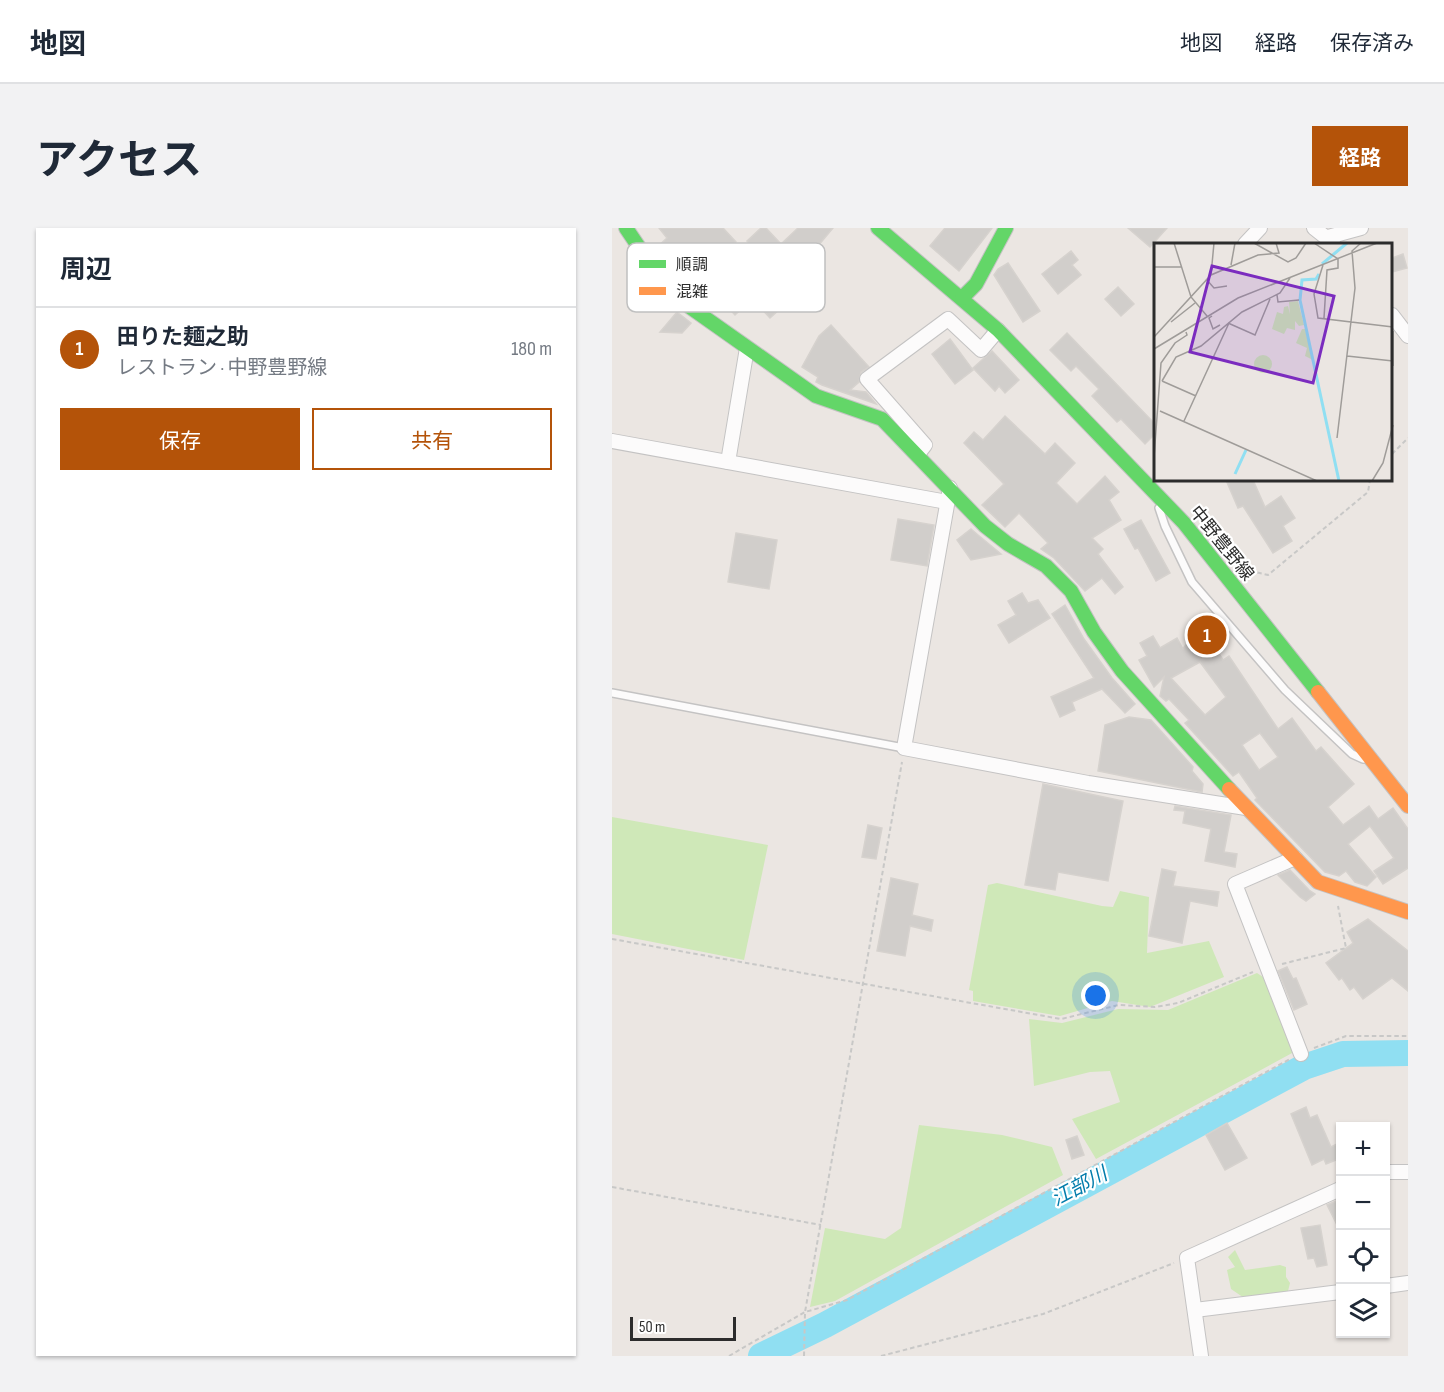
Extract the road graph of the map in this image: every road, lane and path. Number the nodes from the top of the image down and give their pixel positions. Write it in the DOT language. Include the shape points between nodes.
graph roads {
  1 [pos="626,228"];
  2 [pos="878,228"];
  3 [pos="1006,228"];
  4 [pos="1260,228"];
  5 [pos="1314,228"];
  6 [pos="1361,228"];
  7 [pos="1332,241"];
  8 [pos="636,243"];
  9 [pos="1246,243"];
  10 [pos="962,298"];
  11 [pos="697,312"];
  12 [pos="1393,316"];
  13 [pos="998,330"];
  14 [pos="1408,336"];
  15 [pos="747,348"];
  16 [pos="1408,438"];
  17 [pos="612,441"];
  18 [pos="1393,453"];
  19 [pos="918,454"];
  20 [pos="728,462"];
  21 [pos="1370,482"];
  22 [pos="1155,492"];
  23 [pos="949,495"];
  24 [pos="1223,543"];
  25 [pos="612,693"];
  26 [pos="904,748"];
  27 [pos="1373,763"];
  28 [pos="1408,806"];
  29 [pos="1246,808"];
  30 [pos="1295,858"];
  31 [pos="1336,903"];
  32 [pos="1408,912"];
  33 [pos="612,939"];
  34 [pos="1267,967"];
  35 [pos="862,984"];
  36 [pos="1408,1036"];
  37 [pos="1301,1054"];
  38 [pos="1390,1172"];
  39 [pos="1408,1172"];
  40 [pos="612,1187"];
  41 [pos="1336,1191"];
  42 [pos="821,1225"];
  43 [pos="1188,1258"];
  44 [pos="1408,1283"];
  45 [pos="1390,1285"];
  46 [pos="1336,1293"];
  47 [pos="1196,1310"];
  48 [pos="805,1312"];
  49 [pos="729,1356"];
  50 [pos="804,1356"];
  51 [pos="880,1356"];
  52 [pos="1201,1356"];
  1 -- 8 [label="street"];
  2 -- 10 [label="street, 中野豊野線"];
  3 -- 10 [label="street" via="976,284"];
  4 -- 9 [label="street"];
  5 -- 7 [label="street"];
  6 -- 7 [label="street"];
  10 -- 13 [label="street, 中野豊野線"];
  11 -- 15 [label="street"];
  12 -- 14 [label="street"];
  13 -- 19 [label="street" via="981,350 948,319 867,379 925,446"];
  13 -- 22 [label="street, 中野豊野線"];
  15 -- 19 [label="street" via="816,396 882,419"];
  15 -- 20 [label="street"];
  16 -- 18 [label="path"];
  17 -- 20 [label="street"];
  19 -- 23 [label="street"];
  20 -- 23 [label="street"];
  21 -- 24 [label="path" via="1368,492 1268,575 1247,570"];
  22 -- 27 [label="street, 中野豊野線" via="1184,523"];
  22 -- 27 [label="lane" via="1165,526 1192,582 1285,690 1352,754"];
  23 -- 26 [label="street"];
  23 -- 29 [label="street" via="1008,544 1046,566 1071,591 1122,671"];
  25 -- 26 [label="lane"];
  26 -- 29 [label="street"];
  26 -- 35 [label="path"];
  27 -- 28 [label="street, 中野豊野線"];
  29 -- 30 [label="street"];
  30 -- 32 [label="street" via="1318,882"];
  30 -- 34 [label="street" via="1235,884"];
  31 -- 34 [label="path" via="1346,948"];
  33 -- 35 [label="path"];
  34 -- 35 [label="path" via="1178,1004 1119,1005 1061,1020"];
  34 -- 37 [label="street"];
  35 -- 42 [label="path"];
  36 -- 37 [label="path" via="1347,1036"];
  37 -- 48 [label="path" via="848,1300"];
  38 -- 39 [label="street"];
  40 -- 42 [label="path"];
  41 -- 43 [label="street"];
  42 -- 48 [label="path"];
  43 -- 47 [label="street"];
  43 -- 51 [label="path" via="1042,1314"];
  44 -- 45 [label="street"];
  46 -- 47 [label="street"];
  47 -- 52 [label="street"];
  48 -- 49 [label="path"];
  48 -- 50 [label="path"];
}
